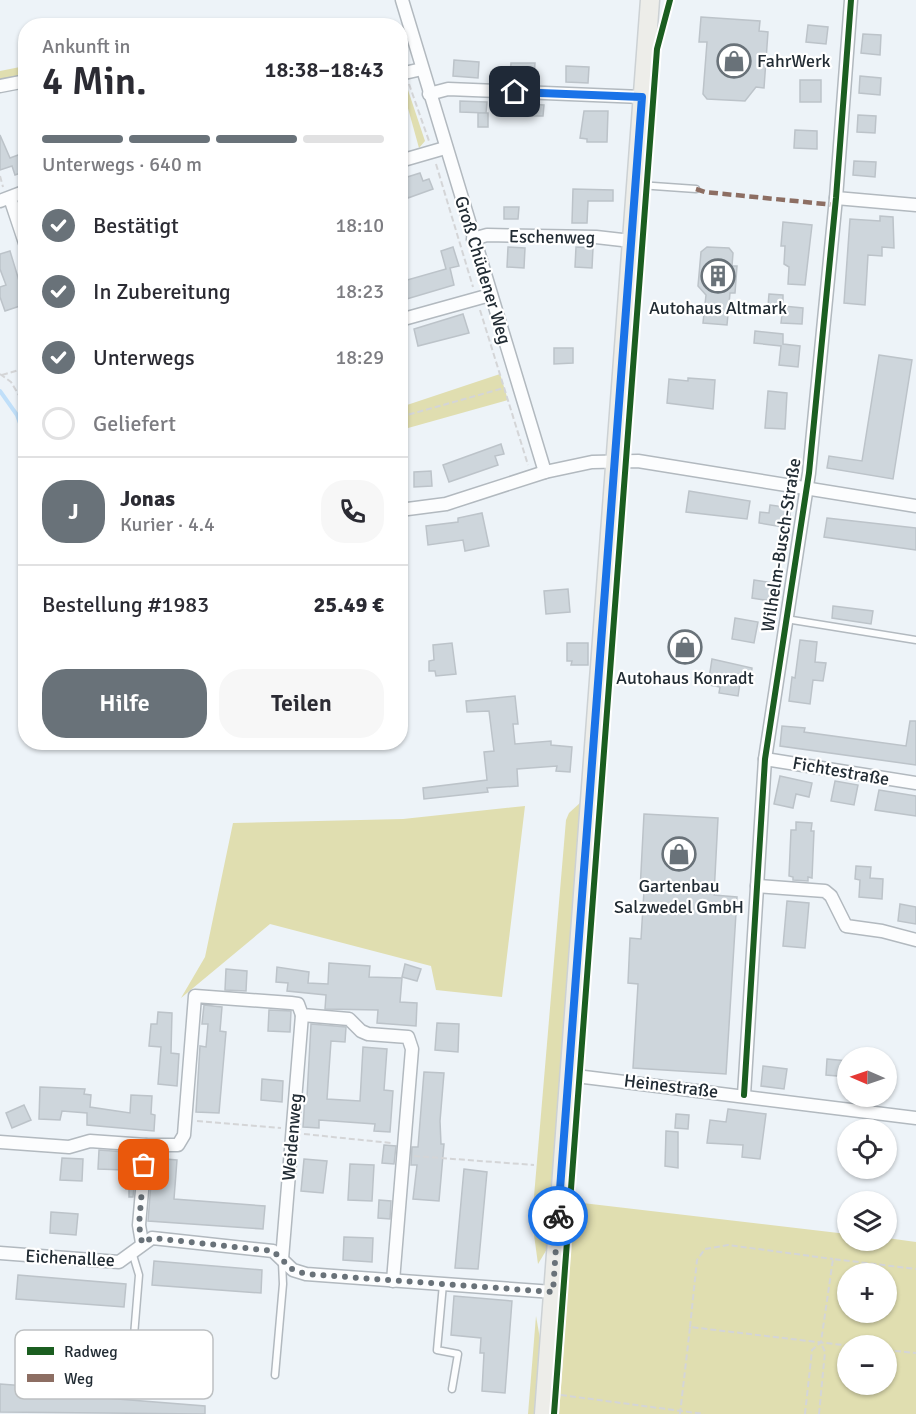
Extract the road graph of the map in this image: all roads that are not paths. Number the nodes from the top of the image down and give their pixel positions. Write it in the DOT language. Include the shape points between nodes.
graph roads {
  1 [pos="402,0"];
  2 [pos="650,0"];
  3 [pos="851,0"];
  4 [pos="407,18"];
  5 [pos="408,21"];
  6 [pos="422,69"];
  7 [pos="408,73"];
  8 [pos="18,83"];
  9 [pos="0,86"];
  10 [pos="429,94"];
  11 [pos="642,97"];
  12 [pos="439,149"];
  13 [pos="408,159"];
  14 [pos="636,185"];
  15 [pos="696,189"];
  16 [pos="836,198"];
  17 [pos="5,199"];
  18 [pos="916,205"];
  19 [pos="18,228"];
  20 [pos="473,239"];
  21 [pos="631,241"];
  22 [pos="490,295"];
  23 [pos="408,318"];
  24 [pos="615,461"];
  25 [pos="545,472"];
  26 [pos="805,489"];
  27 [pos="916,506"];
  28 [pos="408,509"];
  29 [pos="785,619"];
  30 [pos="916,640"];
  31 [pos="765,759"];
  32 [pos="916,783"];
  33 [pos="757,886"];
  34 [pos="916,940"];
  35 [pos="302,1015"];
  36 [pos="568,1075"];
  37 [pos="744,1095"];
  38 [pos="916,1118"];
  39 [pos="0,1142"];
  40 [pos="146,1145"];
  41 [pos="142,1243"];
  42 [pos="0,1253"];
  43 [pos="133,1255"];
  44 [pos="282,1259"];
  45 [pos="393,1281"];
  46 [pos="443,1284"];
  47 [pos="553,1292"];
  48 [pos="134,1330"];
  49 [pos="275,1375"];
  50 [pos="452,1389"];
  51 [pos="544,1414"];
  1 -- 4 [label="street, Groß Chüdener Weg"];
  2 -- 11 [label="main road"];
  3 -- 16 [label="street, Wilhelm-Busch-Straße"];
  5 -- 6 [label="street, Groß Chüdener Weg"];
  6 -- 7 [label="street"];
  6 -- 10 [label="street, Groß Chüdener Weg"];
  8 -- 9 [label="street"];
  10 -- 11 [label="street" via="448,89"];
  10 -- 12 [label="street, Groß Chüdener Weg"];
  11 -- 14 [label="main road"];
  12 -- 13 [label="street"];
  12 -- 20 [label="street, Groß Chüdener Weg"];
  14 -- 15 [label="lane"];
  14 -- 21 [label="main road"];
  16 -- 18 [label="street"];
  16 -- 26 [label="street, Wilhelm-Busch-Straße"];
  17 -- 19 [label="street"];
  20 -- 21 [label="street, Eschenweg" via="487,235"];
  20 -- 22 [label="street, Groß Chüdener Weg"];
  21 -- 24 [label="main road"];
  22 -- 23 [label="street"];
  22 -- 25 [label="street, Groß Chüdener Weg"];
  24 -- 25 [label="street"];
  24 -- 26 [label="street" via="646,462"];
  24 -- 36 [label="main road"];
  25 -- 28 [label="street" via="446,504"];
  26 -- 27 [label="street"];
  26 -- 29 [label="street, Wilhelm-Busch-Straße"];
  29 -- 30 [label="lane"];
  29 -- 31 [label="street, Wilhelm-Busch-Straße"];
  31 -- 32 [label="street, Fichtestraße"];
  31 -- 33 [label="street, Wilhelm-Busch-Straße"];
  33 -- 34 [label="street" via="825,891 846,926"];
  33 -- 37 [label="street, Wilhelm-Busch-Straße"];
  35 -- 40 [label="street" via="298,1004 195,996 182,1141 178,1145"];
  35 -- 44 [label="street, Weidenweg"];
  35 -- 45 [label="street" via="349,1019 369,1034 408,1037 412,1049"];
  36 -- 37 [label="street, Heinestraße"];
  36 -- 47 [label="main road"];
  37 -- 38 [label="street, Heinestraße"];
  39 -- 40 [label="street" via="69,1147 90,1141"];
  40 -- 41 [label="street" via="139,1225"];
  41 -- 43 [label="street, Eichenallee"];
  41 -- 44 [label="street" via="152,1238 258,1248 273,1251"];
  42 -- 43 [label="street, Eichenallee" via="111,1262"];
  43 -- 48 [label="lane" via="139,1275"];
  44 -- 45 [label="street" via="293,1270 306,1274"];
  44 -- 49 [label="lane"];
  45 -- 46 [label="street"];
  46 -- 47 [label="street"];
  46 -- 50 [label="lane" via="437,1350 458,1354"];
  47 -- 51 [label="main road"];
}
